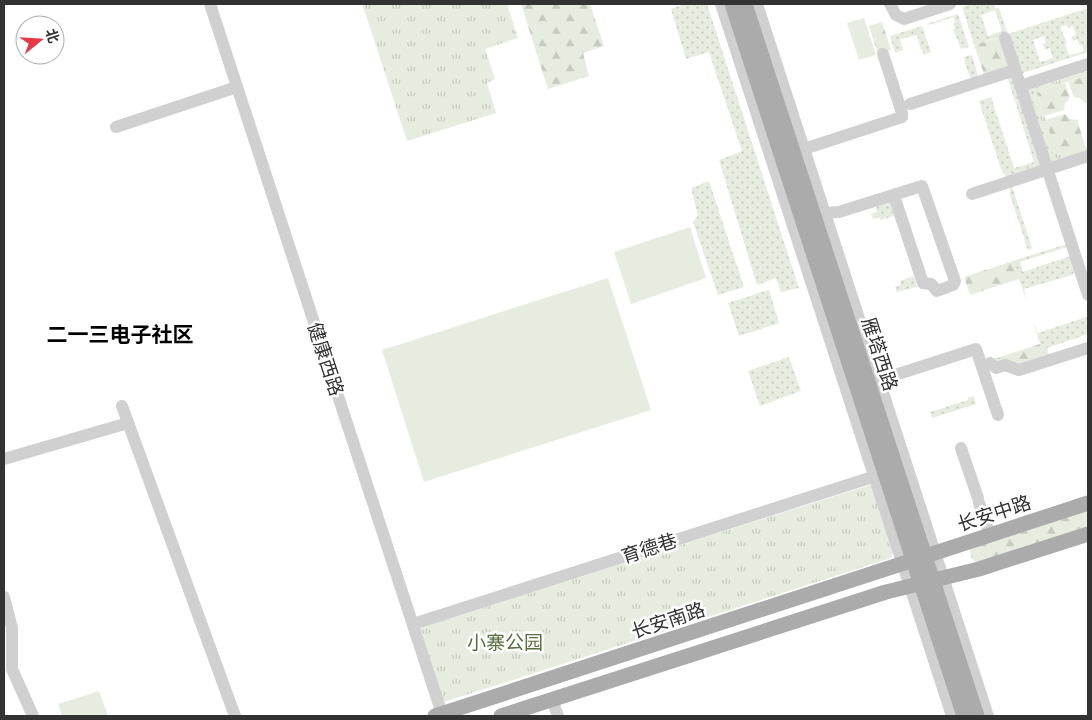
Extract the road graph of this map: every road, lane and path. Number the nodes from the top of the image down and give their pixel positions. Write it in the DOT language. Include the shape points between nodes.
graph roads {
  1 [pos="210,4"];
  2 [pos="721,4"];
  3 [pos="732,4"];
  4 [pos="745,4"];
  5 [pos="757,4"];
  6 [pos="890,4"];
  7 [pos="950,4"];
  8 [pos="1005,38"];
  9 [pos="883,54"];
  10 [pos="1088,64"];
  11 [pos="1015,70"];
  12 [pos="1020,86"];
  13 [pos="237,87"];
  14 [pos="910,104"];
  15 [pos="116,127"];
  16 [pos="804,149"];
  17 [pos="1088,156"];
  18 [pos="1048,170"];
  19 [pos="972,194"];
  20 [pos="895,199"];
  21 [pos="825,213"];
  22 [pos="1088,295"];
  23 [pos="1088,348"];
  24 [pos="990,364"];
  25 [pos="878,378"];
  26 [pos="122,406"];
  27 [pos="998,415"];
  28 [pos="128,423"];
  29 [pos="961,448"];
  30 [pos="4,459"];
  31 [pos="880,475"];
  32 [pos="1088,504"];
  33 [pos="1088,534"];
  34 [pos="990,536"];
  35 [pos="919,559"];
  36 [pos="927,582"];
  37 [pos="4,597"];
  38 [pos="413,624"];
  39 [pos="552,700"];
  40 [pos="438,715"];
  41 [pos="33,716"];
  42 [pos="235,716"];
  43 [pos="501,716"];
  44 [pos="558,716"];
  45 [pos="952,716"];
  46 [pos="964,716"];
  47 [pos="977,716"];
  48 [pos="988,716"];
  1 -- 13 [label="street, 健康西路"];
  2 -- 31 [label="street"];
  3 -- 31 [label="main road, 雁塔西路"];
  4 -- 35 [label="main road, 雁塔西路"];
  5 -- 16 [label="street"];
  6 -- 7 [label="street" via="896,16 904,19"];
  8 -- 11 [label="street"];
  9 -- 16 [label="street" via="901,117"];
  10 -- 12 [label="street"];
  11 -- 12 [label="street"];
  11 -- 14 [label="street"];
  12 -- 18 [label="street"];
  13 -- 15 [label="street"];
  13 -- 38 [label="street, 健康西路"];
  16 -- 21 [label="street"];
  17 -- 18 [label="street"];
  18 -- 19 [label="street"];
  18 -- 22 [label="street"];
  20 -- 21 [label="street" via="923,283 931,284 937,291 952,286 954,282 922,186 839,212"];
  21 -- 25 [label="street"];
  23 -- 24 [label="street" via="1019,370 1005,366 996,368"];
  25 -- 27 [label="street" via="976,349"];
  25 -- 35 [label="street"];
  26 -- 28 [label="street"];
  28 -- 30 [label="street"];
  28 -- 42 [label="street"];
  29 -- 34 [label="street"];
  31 -- 35 [label="main road, 雁塔西路"];
  31 -- 38 [label="street, 育德巷"];
  32 -- 34 [label="main road, 长安中路"];
  33 -- 36 [label="main road"];
  34 -- 35 [label="main road, 长安中路"];
  35 -- 36 [label="main road, 雁塔西路"];
  35 -- 36 [label="street"];
  35 -- 40 [label="main road, 长安南路"];
  36 -- 39 [label="main road" via="886,592"];
  36 -- 45 [label="street"];
  36 -- 46 [label="main road, 雁塔西路"];
  36 -- 47 [label="main road, 雁塔西路"];
  36 -- 48 [label="street"];
  37 -- 41 [label="street" via="12,628 12,669"];
  38 -- 40 [label="street, 健康西路"];
  39 -- 43 [label="main road"];
  39 -- 44 [label="street"];
}
